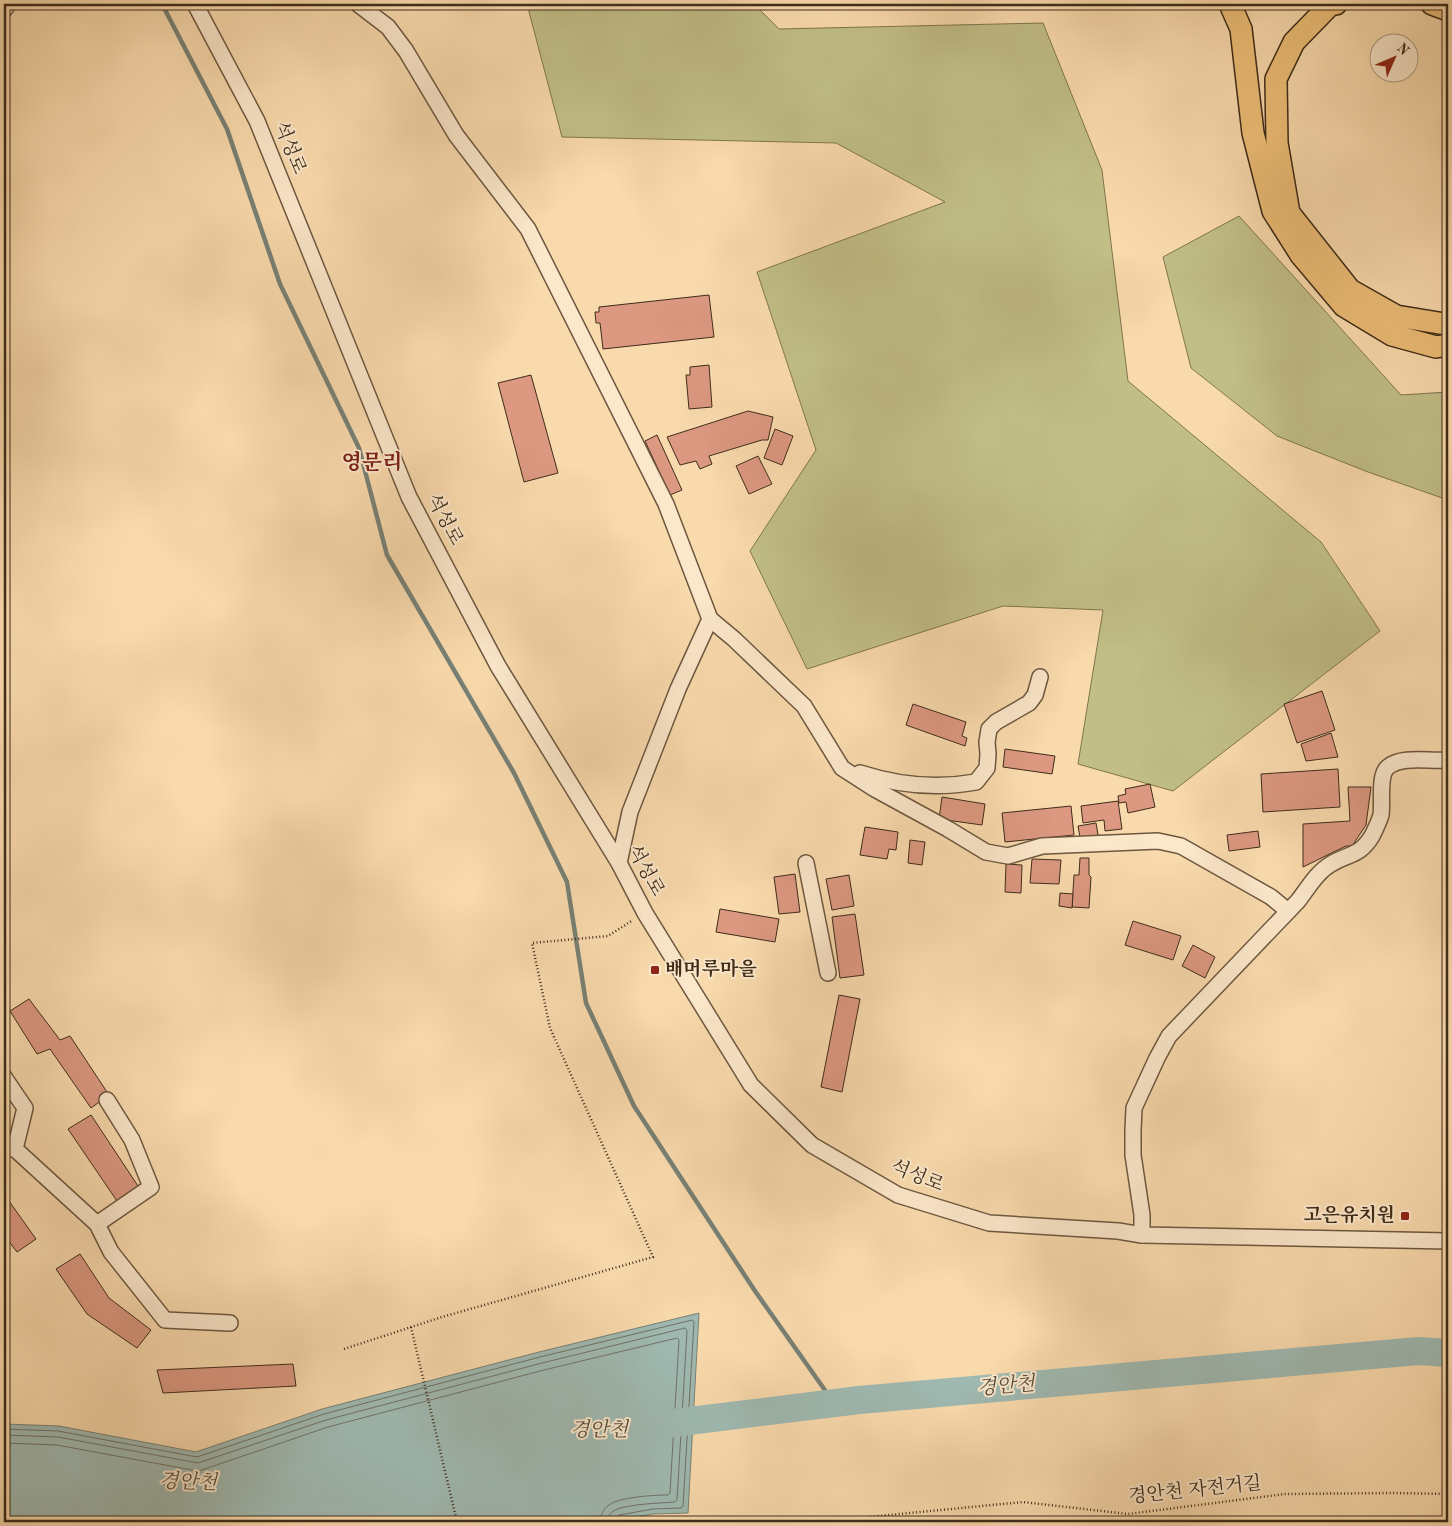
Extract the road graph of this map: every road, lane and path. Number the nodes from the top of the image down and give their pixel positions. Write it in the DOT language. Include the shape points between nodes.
graph roads {
  1 [pos="8,4"];
  2 [pos="195,4"];
  3 [pos="358,4"];
  4 [pos="1230,4"];
  5 [pos="1336,4"];
  6 [pos="1432,4"];
  7 [pos="4,10"];
  8 [pos="1448,10"];
  9 [pos="1448,324"];
  10 [pos="1448,345"];
  11 [pos="710,618"];
  12 [pos="1040,677"];
  13 [pos="1448,760"];
  14 [pos="842,768"];
  15 [pos="806,863"];
  16 [pos="619,864"];
  17 [pos="1288,911"];
  18 [pos="645,913"];
  19 [pos="828,973"];
  20 [pos="4,1077"];
  21 [pos="107,1100"];
  22 [pos="10,1148"];
  23 [pos="96,1224"];
  24 [pos="1142,1235"];
  25 [pos="1448,1241"];
  26 [pos="230,1323"];
  27 [pos="411,1326"];
  28 [pos="344,1349"];
  29 [pos="1448,1494"];
  30 [pos="457,1522"];
  31 [pos="766,1522"];
  1 -- 7 [label="street"];
  2 -- 16 [label="street, 석성로" via="257,121 409,497 498,666"];
  3 -- 11 [label="street" via="388,27 456,135 528,229 666,504"];
  4 -- 10 [label="highway" via="1241,30 1253,133 1273,211 1301,255 1344,306 1392,335 1436,347"];
  5 -- 9 [label="highway" via="1330,5 1294,42 1276,79 1277,143 1288,213 1350,290 1396,316"];
  6 -- 8 [label="highway"];
  11 -- 14 [label="street" via="804,706"];
  11 -- 16 [label="street" via="678,689 630,812"];
  12 -- 14 [label="street" via="1030,702 989,729 987,768 976,782 956,786 918,785 882,780"];
  13 -- 17 [label="street" via="1401,760 1388,766 1383,773 1381,815 1372,836 1361,851 1331,864"];
  14 -- 17 [label="street" via="986,852 1008,856 1042,846 1158,841 1181,846 1271,897"];
  15 -- 19 [label="street"];
  16 -- 18 [label="street, 석성로"];
  17 -- 24 [label="street" via="1169,1036 1134,1108 1132,1155"];
  18 -- 24 [label="street, 석성로" via="751,1085 812,1145 898,1195 989,1223"];
  18 -- 27 [label="path" via="608,936 532,943 550,1028 653,1256"];
  20 -- 22 [label="street" via="25,1108"];
  21 -- 23 [label="street" via="132,1140 151,1187"];
  22 -- 23 [label="street"];
  23 -- 26 [label="street" via="111,1252 165,1320"];
  24 -- 25 [label="street, 석성로"];
  27 -- 28 [label="path"];
  27 -- 30 [label="path"];
  29 -- 31 [label="path, 경안천 자전거길" via="1285,1494 1128,1514 1023,1502 827,1521"];
}
